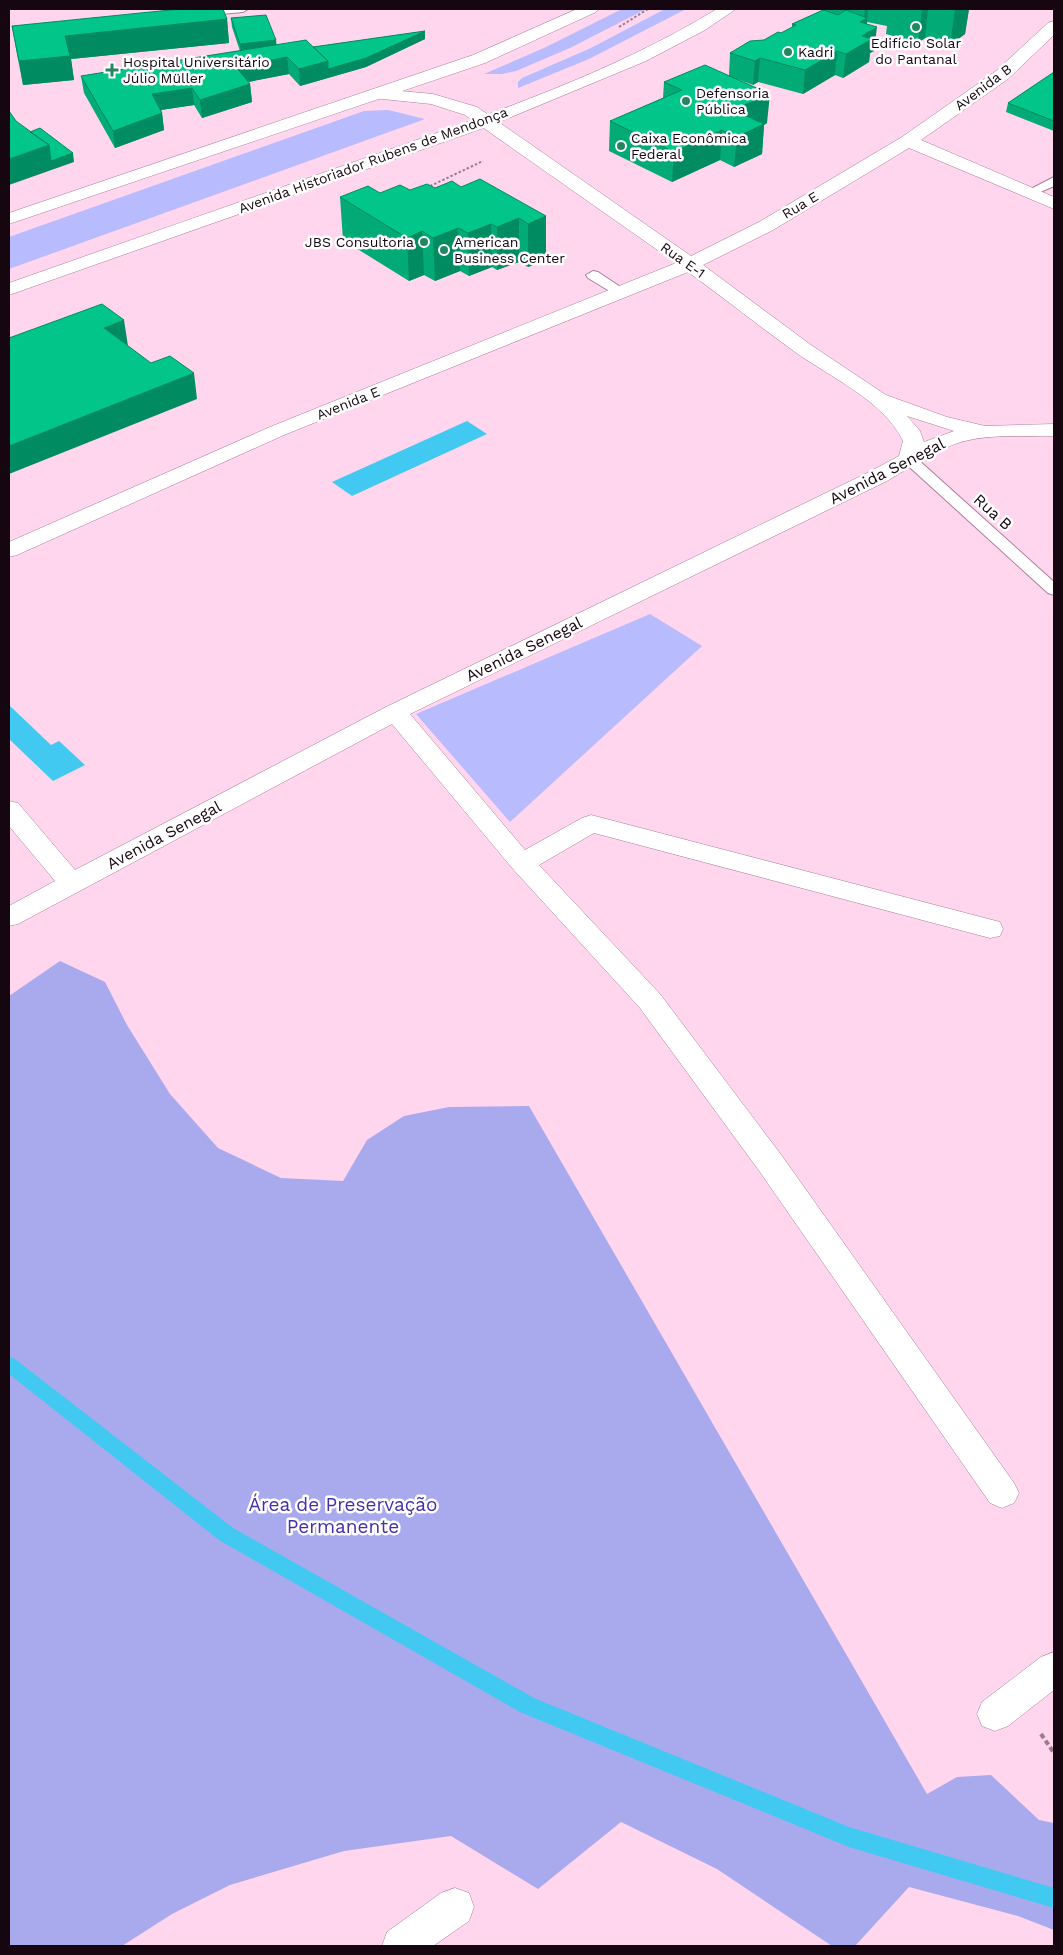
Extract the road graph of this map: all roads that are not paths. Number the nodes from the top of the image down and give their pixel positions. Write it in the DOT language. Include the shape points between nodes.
graph roads {
  1 [pos="243,9"];
  2 [pos="590,9"];
  3 [pos="728,9"];
  4 [pos="184,14"];
  5 [pos="1054,26"];
  6 [pos="379,94"];
  7 [pos="486,121"];
  8 [pos="908,141"];
  9 [pos="1054,181"];
  10 [pos="1029,194"];
  11 [pos="1054,204"];
  12 [pos="9,219"];
  13 [pos="690,264"];
  14 [pos="593,275"];
  15 [pos="9,289"];
  16 [pos="621,292"];
  17 [pos="878,399"];
  18 [pos="1054,430"];
  19 [pos="991,432"];
  20 [pos="909,459"];
  21 [pos="9,550"];
  22 [pos="1054,590"];
  23 [pos="395,712"];
  24 [pos="9,809"];
  25 [pos="522,863"];
  26 [pos="72,884"];
  27 [pos="9,917"];
  28 [pos="990,929"];
  29 [pos="1002,1493"];
  30 [pos="1054,1669"];
  31 [pos="996,1714"];
  32 [pos="455,1907"];
  33 [pos="401,1946"];
  1 -- 4 [label="lane"];
  2 -- 6 [label="street" via="479,59"];
  3 -- 7 [label="street, Avenida Historiador Rubens de Mendonça" via="638,59"];
  5 -- 8 [label="street, Avenida B" via="1002,75"];
  6 -- 7 [label="street, Rua E-1" via="433,98 471,111"];
  6 -- 12 [label="street"];
  7 -- 13 [label="street, Rua E-1"];
  7 -- 15 [label="street, Avenida Historiador Rubens de Mendonça"];
  8 -- 10 [label="street"];
  8 -- 13 [label="street, Rua E" via="766,226"];
  9 -- 10 [label="lane"];
  10 -- 11 [label="street"];
  13 -- 16 [label="street, Avenida E"];
  13 -- 17 [label="street, Rua E-1" via="804,350"];
  14 -- 16 [label="lane"];
  16 -- 21 [label="street, Avenida E" via="277,432"];
  17 -- 19 [label="street, Rua E-1" via="940,422"];
  17 -- 20 [label="street, Rua E-1" via="912,435 914,441"];
  18 -- 19 [label="street, Avenida Senegal"];
  19 -- 20 [label="street, Avenida Senegal" via="947,440"];
  20 -- 22 [label="lane, Rua B"];
  20 -- 23 [label="street, Avenida Senegal"];
  23 -- 25 [label="street"];
  23 -- 26 [label="street, Avenida Senegal"];
  24 -- 26 [label="street"];
  25 -- 28 [label="street" via="591,824"];
  25 -- 29 [label="street" via="650,1001 772,1164"];
  26 -- 27 [label="street, Avenida Senegal"];
  30 -- 31 [label="street"];
  32 -- 33 [label="street"];
}
